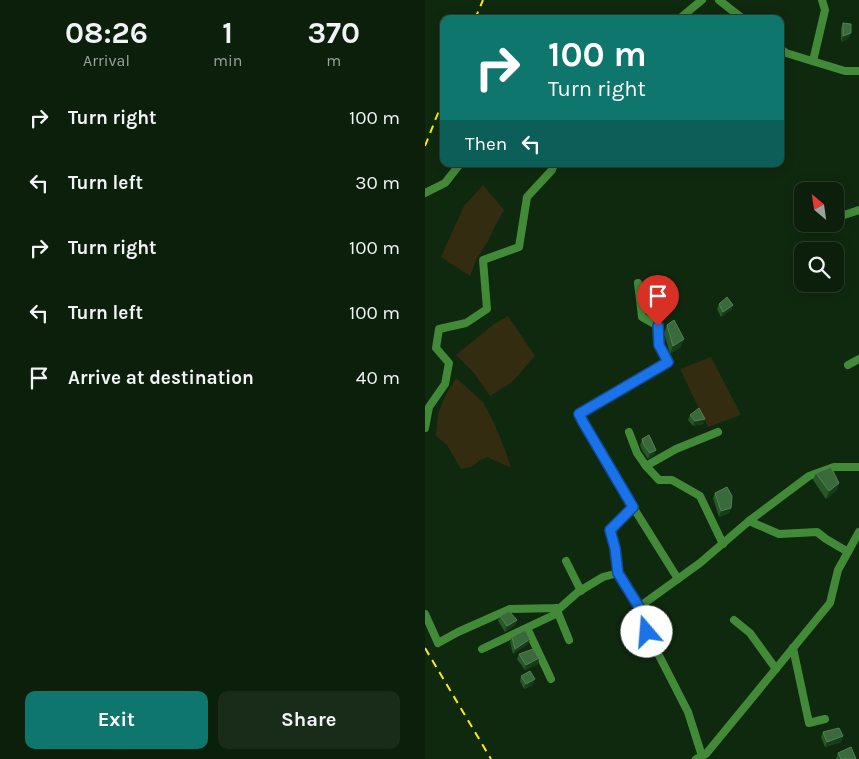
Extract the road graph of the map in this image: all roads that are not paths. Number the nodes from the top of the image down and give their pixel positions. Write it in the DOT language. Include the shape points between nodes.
graph roads {
  1 [pos="702,0"];
  2 [pos="719,0"];
  3 [pos="821,0"];
  4 [pos="684,15"];
  5 [pos="738,15"];
  6 [pos="784,51"];
  7 [pos="813,62"];
  8 [pos="859,71"];
  9 [pos="458,167"];
  10 [pos="553,167"];
  11 [pos="425,193"];
  12 [pos="859,210"];
  13 [pos="844,215"];
  14 [pos="638,283"];
  15 [pos="859,359"];
  16 [pos="848,365"];
  17 [pos="425,428"];
  18 [pos="629,432"];
  19 [pos="718,432"];
  20 [pos="646,466"];
  21 [pos="859,467"];
  22 [pos="633,507"];
  23 [pos="749,521"];
  24 [pos="859,532"];
  25 [pos="723,544"];
  26 [pos="848,552"];
  27 [pos="566,561"];
  28 [pos="618,573"];
  29 [pos="678,579"];
  30 [pos="581,590"];
  31 [pos="639,607"];
  32 [pos="557,610"];
  33 [pos="425,614"];
  34 [pos="734,620"];
  35 [pos="527,628"];
  36 [pos="569,640"];
  37 [pos="793,648"];
  38 [pos="482,649"];
  39 [pos="776,669"];
  40 [pos="551,679"];
  41 [pos="825,719"];
  42 [pos="699,758"];
  1 -- 4 [label="street"];
  2 -- 5 [label="street"];
  3 -- 7 [label="street" via="825,10"];
  6 -- 7 [label="street"];
  7 -- 8 [label="street" via="845,71"];
  9 -- 11 [label="street" via="445,183"];
  10 -- 17 [label="street" via="527,197 519,247 483,260 487,309 466,323 439,329 436,348 449,363 445,384 429,407"];
  12 -- 13 [label="street"];
  14 -- 22 [label="street" via="642,317 658,326 659,345 668,362 579,414"];
  15 -- 16 [label="street"];
  18 -- 20 [label="street"];
  19 -- 20 [label="street" via="676,448"];
  20 -- 25 [label="street" via="659,480 672,480 701,496"];
  21 -- 23 [label="street" via="834,467 809,476"];
  22 -- 28 [label="street" via="610,530"];
  22 -- 29 [label="street"];
  23 -- 25 [label="street"];
  23 -- 26 [label="street" via="779,534 817,532"];
  24 -- 26 [label="street"];
  25 -- 29 [label="street"];
  26 -- 37 [label="street" via="838,570 830,603"];
  27 -- 30 [label="street"];
  28 -- 30 [label="street" via="603,577"];
  28 -- 31 [label="street"];
  29 -- 31 [label="street"];
  30 -- 32 [label="street"];
  31 -- 42 [label="street" via="647,632 688,712"];
  32 -- 33 [label="street" via="510,609 438,643"];
  32 -- 35 [label="street"];
  32 -- 36 [label="street"];
  34 -- 39 [label="street" via="750,633"];
  35 -- 38 [label="street"];
  35 -- 40 [label="street"];
  37 -- 39 [label="street"];
  37 -- 41 [label="street" via="809,723"];
  39 -- 42 [label="street" via="706,754"];
}
